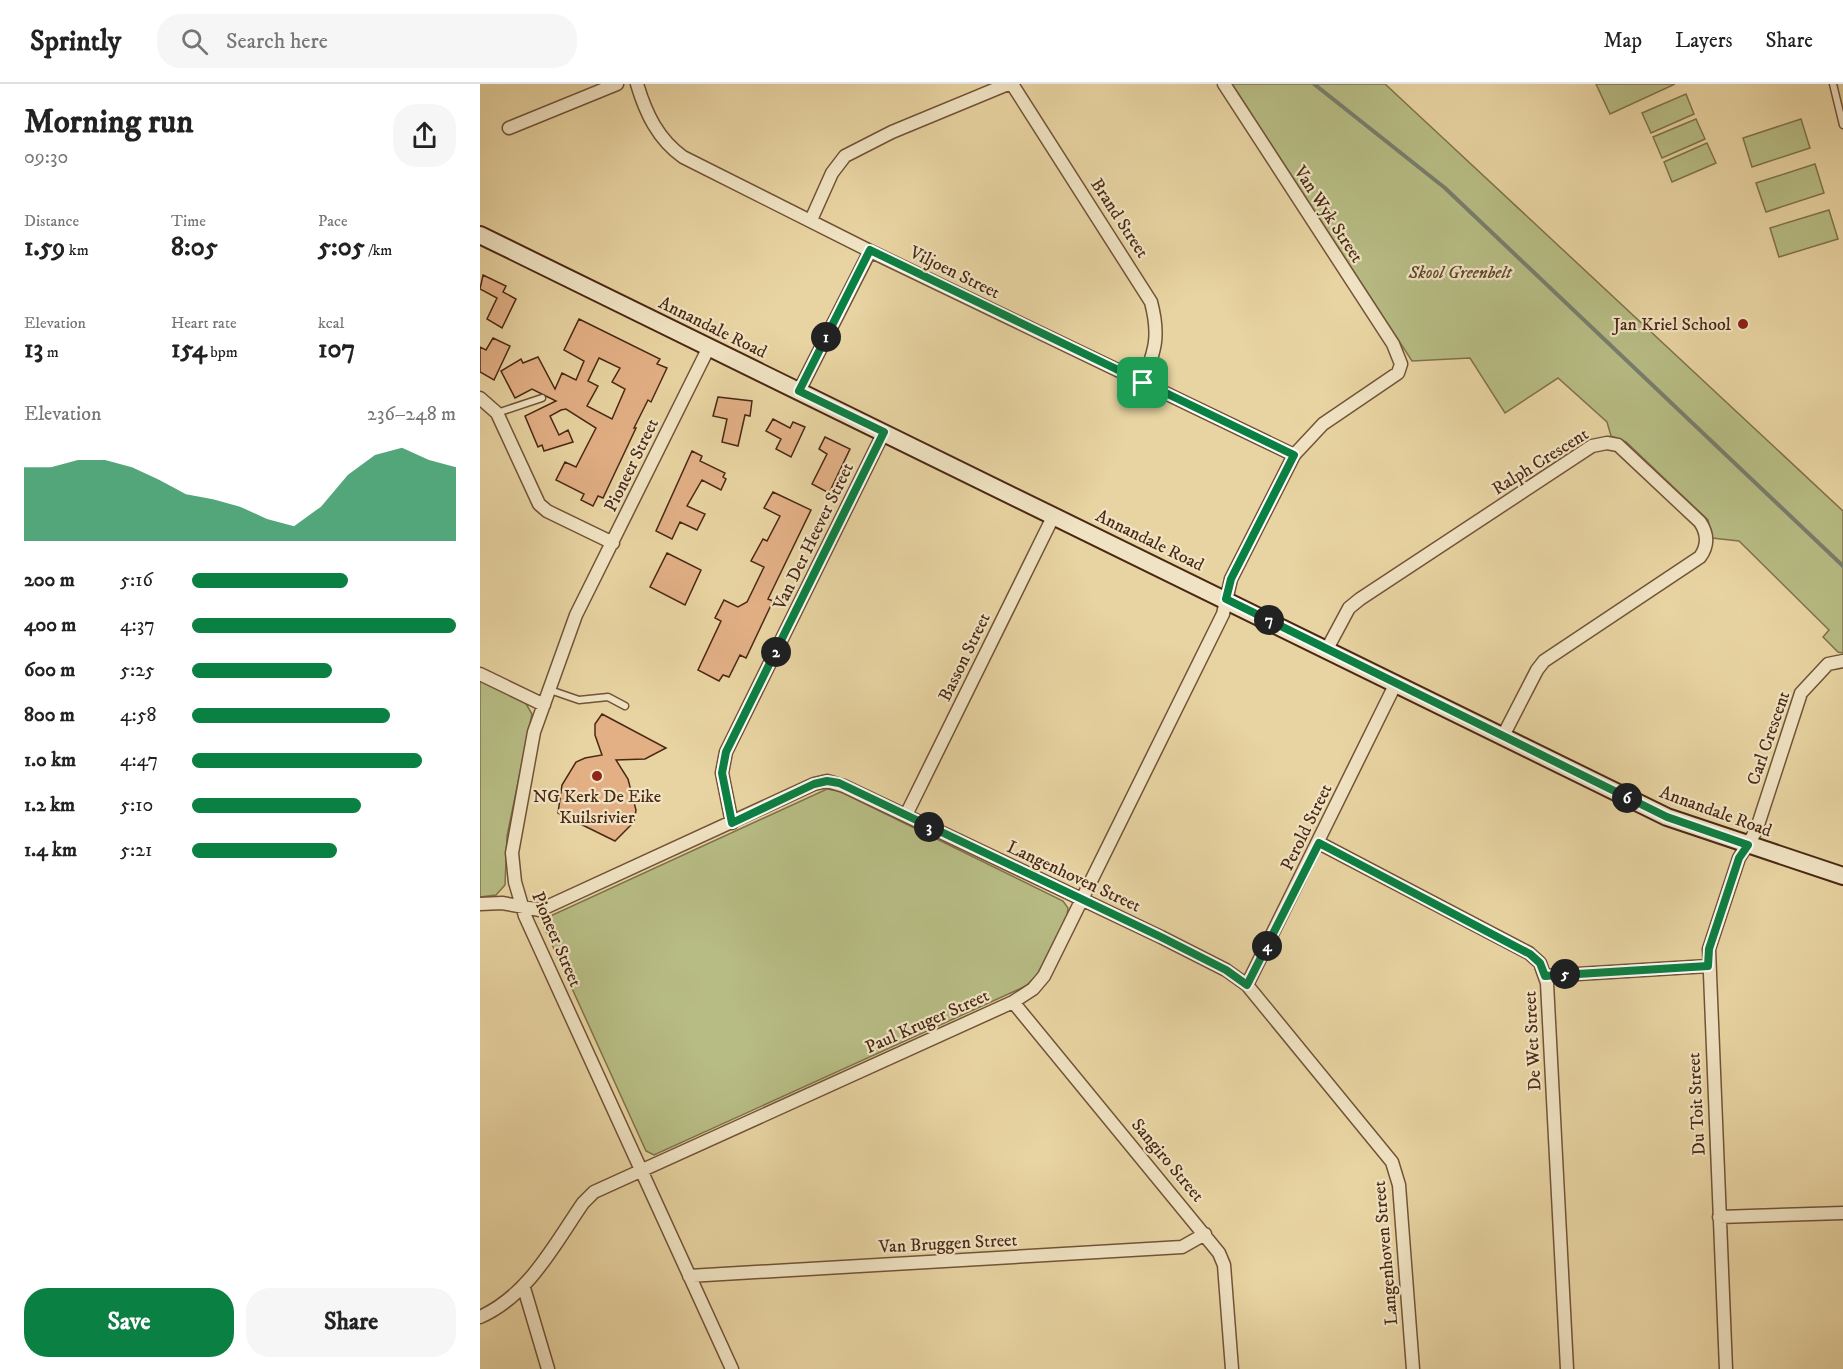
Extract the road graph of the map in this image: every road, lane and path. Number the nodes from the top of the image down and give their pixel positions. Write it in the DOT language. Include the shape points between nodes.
graph roads {
  1 [pos="616,84"];
  2 [pos="637,84"];
  3 [pos="1010,84"];
  4 [pos="1224,84"];
  5 [pos="1833,84"];
  6 [pos="1843,125"];
  7 [pos="509,128"];
  8 [pos="810,220"];
  9 [pos="480,235"];
  10 [pos="870,250"];
  11 [pos="709,347"];
  12 [pos="1401,364"];
  13 [pos="1143,383"];
  14 [pos="799,391"];
  15 [pos="480,398"];
  16 [pos="542,398"];
  17 [pos="497,413"];
  18 [pos="884,432"];
  19 [pos="1294,455"];
  20 [pos="1054,515"];
  21 [pos="613,543"];
  22 [pos="1226,599"];
  23 [pos="1328,649"];
  24 [pos="1843,661"];
  25 [pos="480,674"];
  26 [pos="1396,683"];
  27 [pos="550,690"];
  28 [pos="544,705"];
  29 [pos="625,706"];
  30 [pos="1503,736"];
  31 [pos="906,816"];
  32 [pos="732,823"];
  33 [pos="1319,843"];
  34 [pos="1748,845"];
  35 [pos="1843,876"];
  36 [pos="1082,899"];
  37 [pos="480,904"];
  38 [pos="521,906"];
  39 [pos="1708,966"];
  40 [pos="1545,976"];
  41 [pos="1247,985"];
  42 [pos="1012,1002"];
  43 [pos="641,1170"];
  44 [pos="1843,1213"];
  45 [pos="1719,1217"];
  46 [pos="1205,1234"];
  47 [pos="689,1276"];
  48 [pos="524,1288"];
  49 [pos="480,1317"];
  50 [pos="548,1369"];
  51 [pos="732,1369"];
  52 [pos="1232,1369"];
  53 [pos="1413,1369"];
  54 [pos="1567,1369"];
  55 [pos="1726,1369"];
  1 -- 7 [label="street"];
  2 -- 8 [label="street, Viljoen Street" via="651,121 670,147"];
  3 -- 8 [label="street" via="892,132 845,156 832,172"];
  3 -- 13 [label="street, Brand Street" via="1151,302 1157,340"];
  4 -- 12 [label="street, Van Wyk Street" via="1393,344"];
  5 -- 6 [label="lane"];
  8 -- 10 [label="street, Viljoen Street"];
  9 -- 11 [label="street, Annandale Road"];
  10 -- 13 [label="street, Viljoen Street"];
  10 -- 14 [label="street"];
  11 -- 14 [label="street, Annandale Road"];
  11 -- 21 [label="street, Pioneer Street"];
  12 -- 19 [label="street, Paul Kruger Street" via="1398,373 1323,424"];
  13 -- 19 [label="street, Viljoen Street"];
  14 -- 18 [label="street, Annandale Road"];
  15 -- 17 [label="street"];
  16 -- 17 [label="lane"];
  17 -- 21 [label="street" via="539,504"];
  18 -- 20 [label="street, Annandale Road"];
  18 -- 32 [label="street, Van Der Heever Street" via="726,752 722,773"];
  19 -- 22 [label="street, Paul Kruger Street" via="1231,579"];
  20 -- 22 [label="street, Annandale Road"];
  20 -- 31 [label="street, Basson Street"];
  21 -- 27 [label="street, Pioneer Street" via="576,615"];
  22 -- 23 [label="street, Annandale Road"];
  22 -- 36 [label="street, Paul Kruger Street" via="1223,614"];
  23 -- 26 [label="street, Annandale Road"];
  23 -- 30 [label="street, Ralph Crescent" via="1349,608 1360,599 1592,446 1618,445 1700,522 1707,541 1704,552 1544,661"];
  24 -- 34 [label="street, Carl Crescent" via="1828,664 1801,693"];
  25 -- 28 [label="street"];
  26 -- 30 [label="street, Annandale Road"];
  26 -- 33 [label="street, Perold Street"];
  27 -- 28 [label="street, Pioneer Street"];
  27 -- 29 [label="lane" via="579,700 608,697"];
  28 -- 38 [label="street, Pioneer Street" via="532,741 514,834 513,868"];
  30 -- 34 [label="street, Annandale Road" via="1667,817"];
  31 -- 32 [label="street, Langenhoven Street" via="839,783 827,781"];
  31 -- 36 [label="street, Langenhoven Street"];
  32 -- 38 [label="street, Langenhoven Street" via="540,910"];
  33 -- 40 [label="street, De Wet Street" via="1530,954 1540,963"];
  33 -- 41 [label="street, Perold Street"];
  34 -- 35 [label="street, Annandale Road"];
  34 -- 39 [label="street, Du Toit Street" via="1739,858 1709,949"];
  36 -- 41 [label="street, Langenhoven Street" via="1207,960"];
  36 -- 42 [label="street, Paul Kruger Street" via="1044,976"];
  37 -- 38 [label="street, Langenhoven Street"];
  38 -- 43 [label="street, Pioneer Street"];
  39 -- 40 [label="street"];
  39 -- 45 [label="street, Du Toit Street"];
  40 -- 54 [label="street, De Wet Street"];
  41 -- 53 [label="street, Langenhoven Street" via="1385,1152 1394,1168 1399,1185"];
  42 -- 43 [label="street, Paul Kruger Street"];
  42 -- 46 [label="street, Sangiro Street"];
  43 -- 47 [label="street, Pioneer Street"];
  43 -- 48 [label="street, Paul Kruger Street" via="586,1198"];
  44 -- 45 [label="street"];
  45 -- 55 [label="street, Du Toit Street"];
  46 -- 47 [label="street, Van Bruggen Street" via="1182,1246"];
  46 -- 52 [label="street, Sangiro Street" via="1224,1265"];
  47 -- 51 [label="street, Pioneer Street"];
  48 -- 49 [label="street, Paul Kruger Street"];
  48 -- 50 [label="street"];
}
